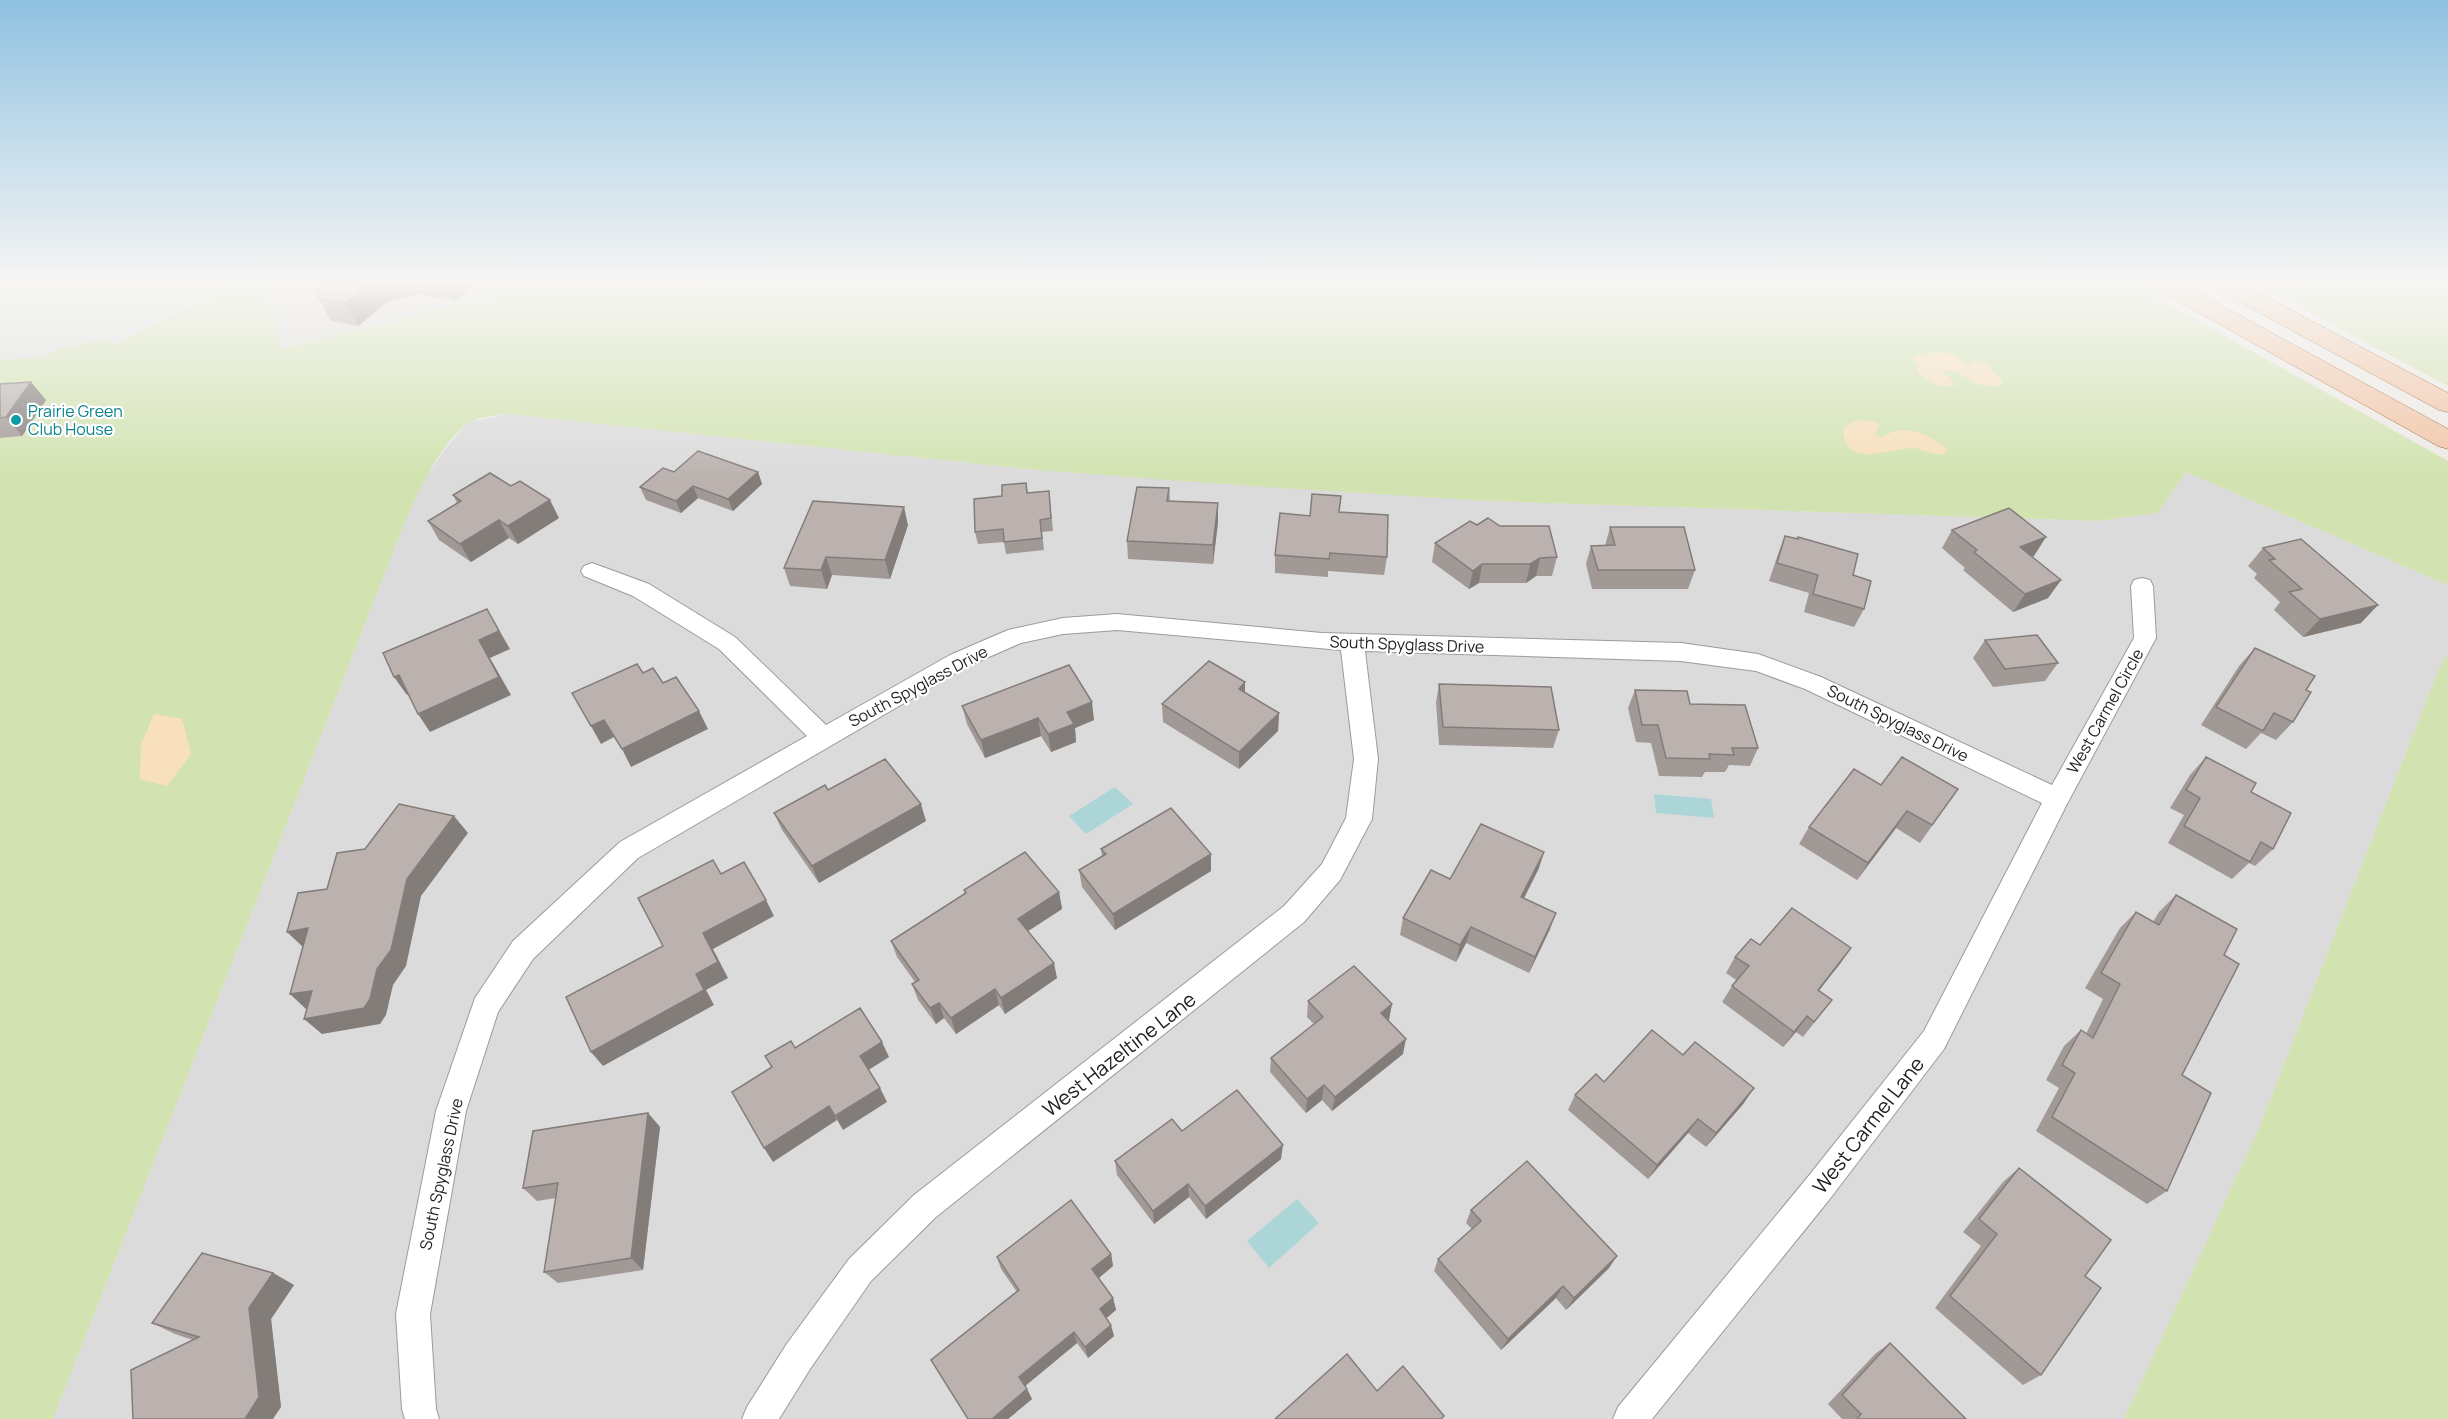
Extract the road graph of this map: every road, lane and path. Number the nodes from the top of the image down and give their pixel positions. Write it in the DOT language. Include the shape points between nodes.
graph roads {
  1 [pos="2278,346"];
  2 [pos="2340,346"];
  3 [pos="2448,404"];
  4 [pos="2448,440"];
  5 [pos="592,571"];
  6 [pos="2142,585"];
  7 [pos="1352,642"];
  8 [pos="824,738"];
  9 [pos="2056,799"];
  10 [pos="422,1419"];
  11 [pos="759,1419"];
  12 [pos="1630,1419"];
  1 -- 4 [label="main road"];
  2 -- 3 [label="main road"];
  5 -- 8 [label="street" via="641,590 727,643"];
  6 -- 9 [label="street, West Carmel Circle" via="2145,638"];
  7 -- 8 [label="street, South Spyglass Drive" via="1117,622 1063,626 1016,636 958,661"];
  7 -- 9 [label="street, South Spyglass Drive" via="1681,652 1758,663 1813,683"];
  7 -- 11 [label="street, West Hazeltine Lane" via="1366,759 1359,819 1331,872 1294,914 925,1206 860,1270"];
  8 -- 10 [label="street, South Spyglass Drive" via="629,850 523,950 485,1007 451,1112 413,1314"];
  9 -- 12 [label="street, West Carmel Lane" via="1934,1040"];
}
